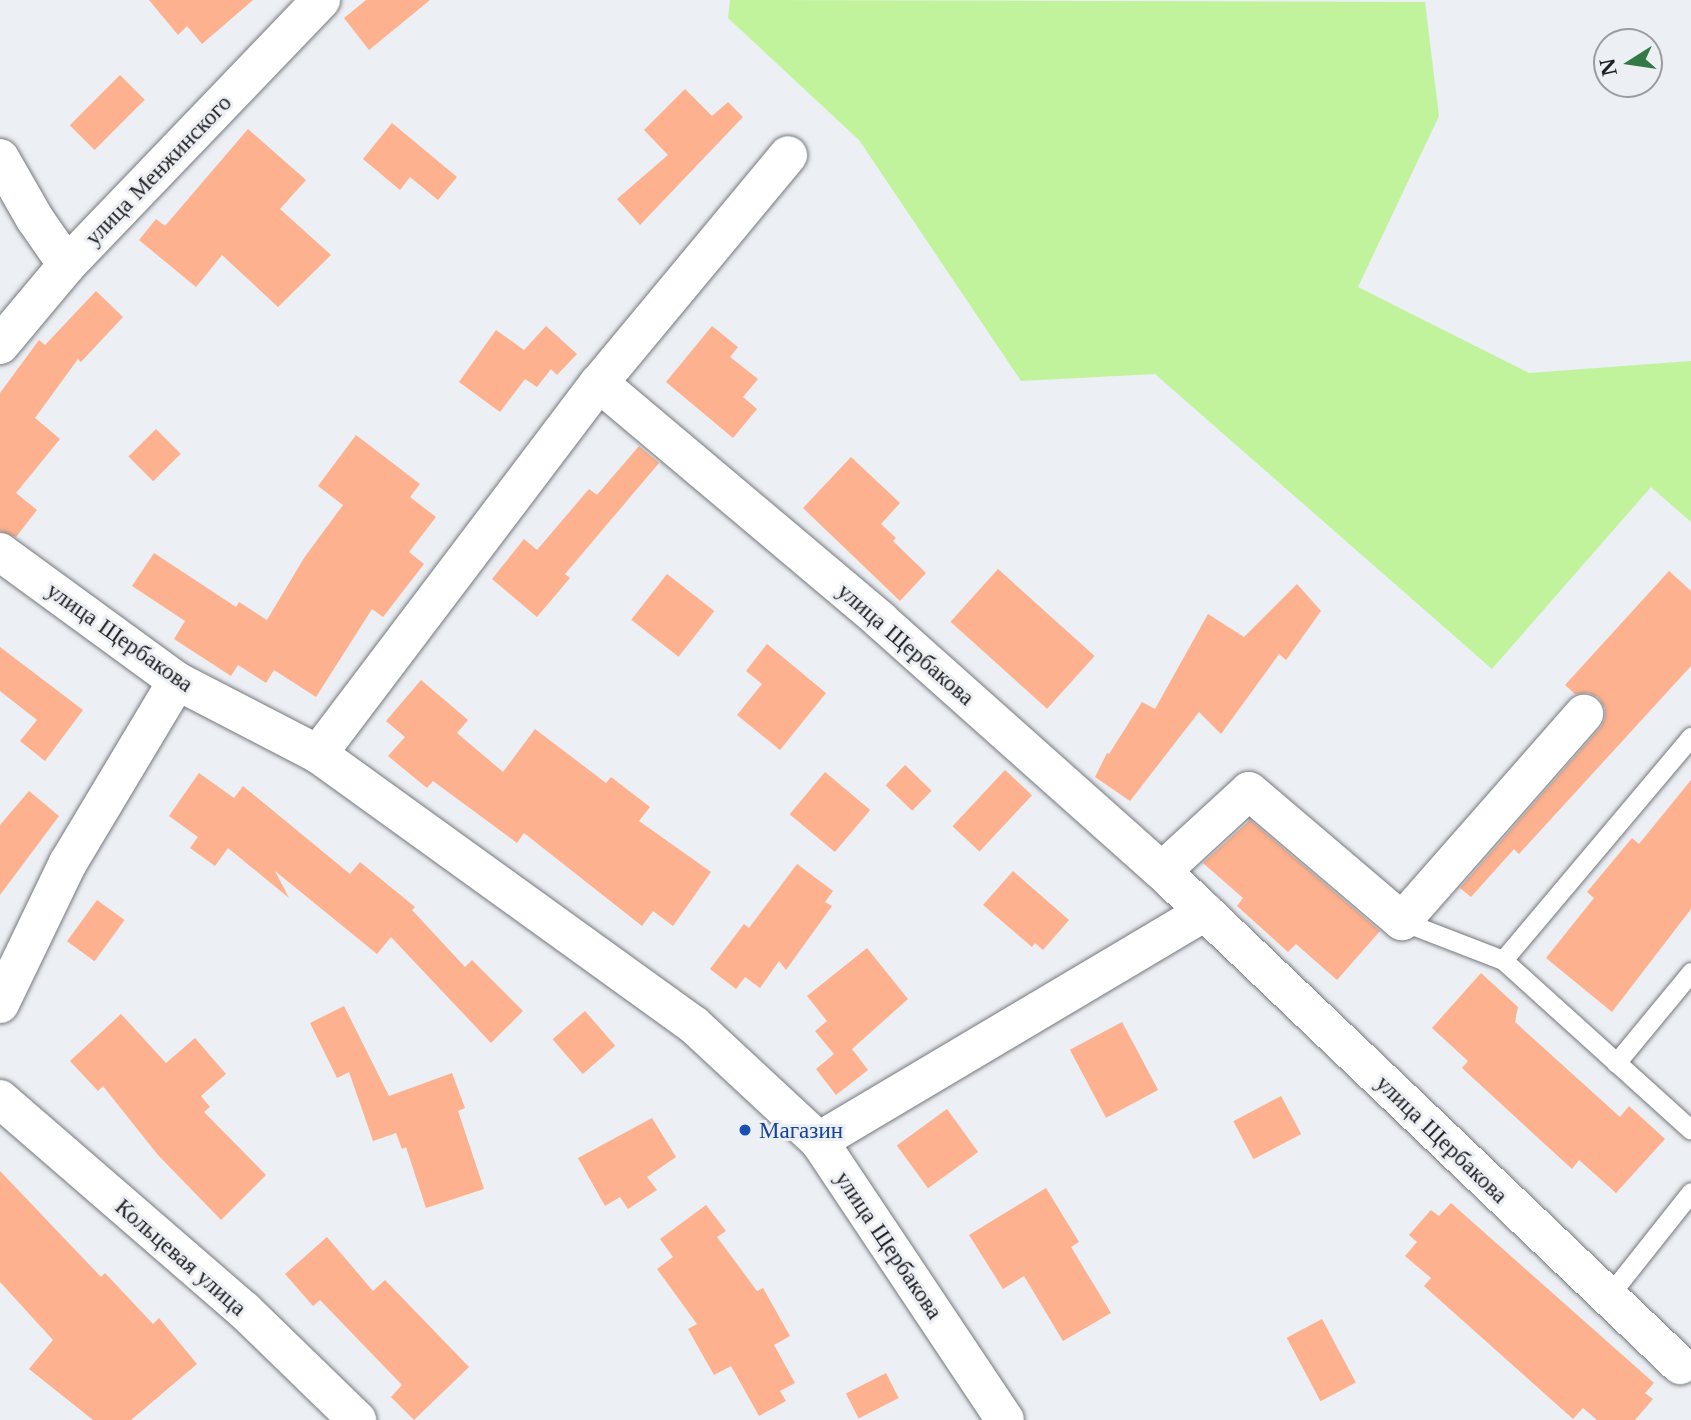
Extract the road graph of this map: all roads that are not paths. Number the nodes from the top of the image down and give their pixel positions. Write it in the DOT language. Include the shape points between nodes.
graph roads {
  1 [pos="321,0"];
  2 [pos="788,155"];
  3 [pos="0,158"];
  4 [pos="67,265"];
  5 [pos="0,345"];
  6 [pos="599,383"];
  7 [pos="0,552"];
  8 [pos="177,681"];
  9 [pos="1584,715"];
  10 [pos="1691,737"];
  11 [pos="318,754"];
  12 [pos="1162,871"];
  13 [pos="1205,912"];
  14 [pos="1402,921"];
  15 [pos="1503,960"];
  16 [pos="1691,972"];
  17 [pos="0,1004"];
  18 [pos="1616,1063"];
  19 [pos="0,1099"];
  20 [pos="1691,1130"];
  21 [pos="819,1141"];
  22 [pos="1691,1192"];
  23 [pos="1607,1298"];
  24 [pos="1680,1365"];
  25 [pos="357,1420"];
  26 [pos="1005,1420"];
  1 -- 4 [label="street, улица Менжинского"];
  2 -- 6 [label="street"];
  3 -- 4 [label="street"];
  4 -- 5 [label="street, улица Менжинского"];
  6 -- 11 [label="street"];
  6 -- 12 [label="street, улица Щербакова" via="880,620"];
  7 -- 8 [label="street, улица Щербакова"];
  8 -- 11 [label="street, улица Щербакова"];
  8 -- 17 [label="street" via="68,863"];
  9 -- 14 [label="street"];
  10 -- 15 [label="lane"];
  11 -- 21 [label="street, улица Щербакова" via="694,1025"];
  12 -- 13 [label="street, улица Щербакова"];
  12 -- 14 [label="street" via="1249,791"];
  13 -- 21 [label="street"];
  13 -- 23 [label="street, улица Щербакова"];
  14 -- 15 [label="lane"];
  15 -- 18 [label="lane"];
  16 -- 18 [label="lane"];
  18 -- 20 [label="lane"];
  19 -- 25 [label="street, Кольцевая улица" via="244,1310"];
  21 -- 26 [label="street, улица Щербакова"];
  22 -- 23 [label="lane"];
  23 -- 24 [label="street, улица Щербакова"];
}
